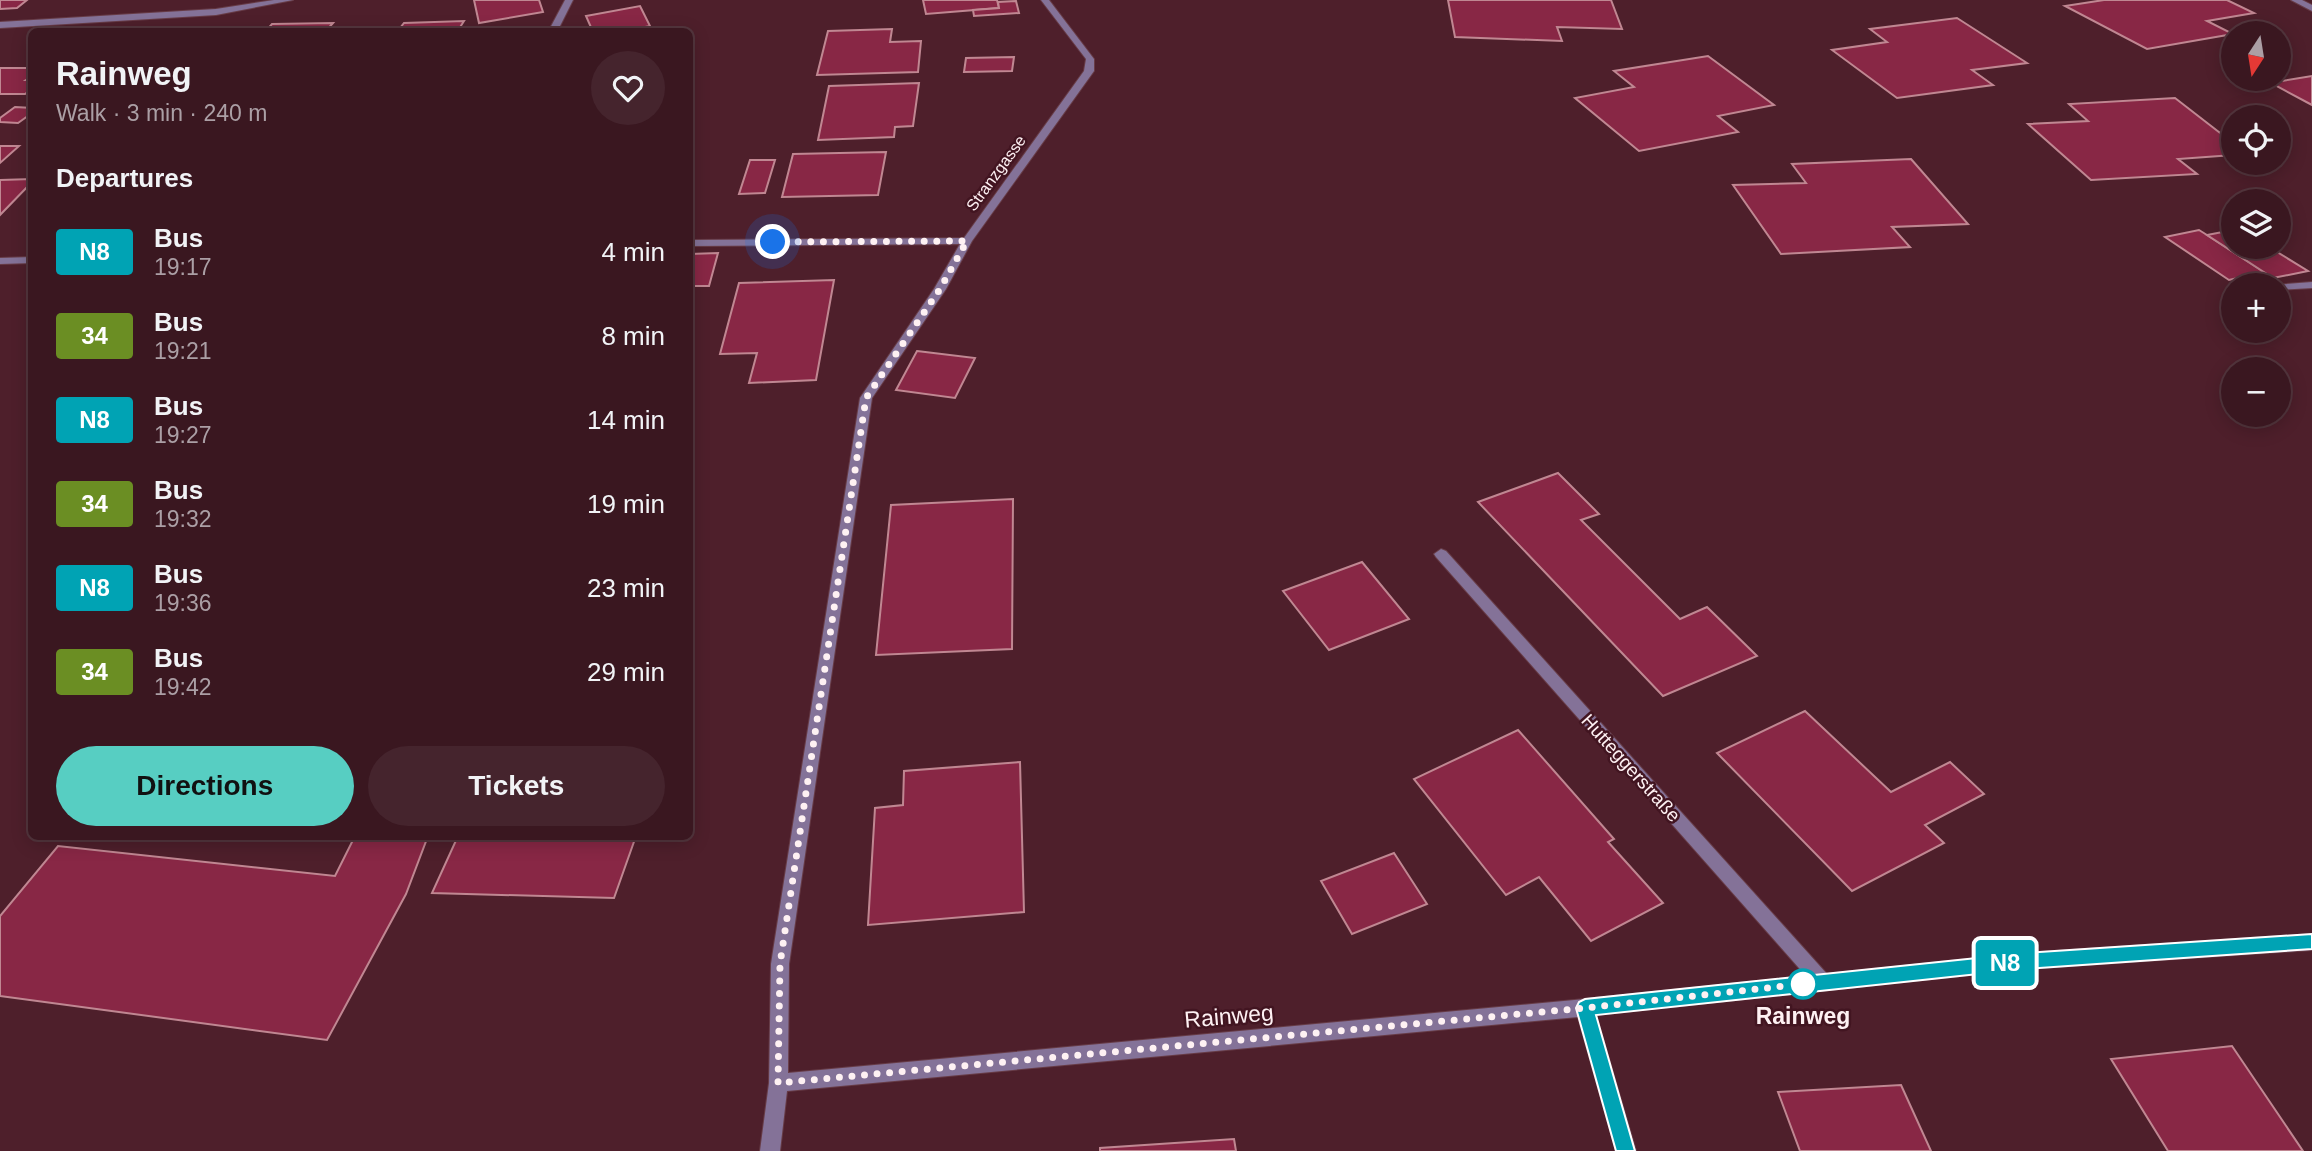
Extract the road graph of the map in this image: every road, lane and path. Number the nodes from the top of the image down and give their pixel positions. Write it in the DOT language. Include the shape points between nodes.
graph roads {
  1 [pos="214,0"];
  2 [pos="289,0"];
  3 [pos="569,0"];
  4 [pos="1045,0"];
  5 [pos="2295,0"];
  6 [pos="2312,8"];
  7 [pos="216,12"];
  8 [pos="0,26"];
  9 [pos="554,28"];
  10 [pos="967,241"];
  11 [pos="693,243"];
  12 [pos="28,260"];
  13 [pos="0,261"];
  14 [pos="2312,285"];
  15 [pos="2291,286"];
  16 [pos="1441,554"];
  17 [pos="2312,942"];
  18 [pos="1822,981"];
  19 [pos="1585,1008"];
  20 [pos="778,1083"];
  21 [pos="770,1151"];
  22 [pos="1626,1151"];
  1 -- 7 [label="street"];
  2 -- 7 [label="street"];
  3 -- 9 [label="street"];
  4 -- 10 [label="street, Stranzgasse" via="1090,59 1089,71"];
  5 -- 6 [label="street"];
  7 -- 8 [label="street"];
  10 -- 11 [label="street, Stranzgasse"];
  10 -- 20 [label="street" via="866,398 780,964"];
  12 -- 13 [label="street"];
  14 -- 15 [label="street"];
  16 -- 18 [label="street, Hutteggerstraße"];
  17 -- 18 [label="street, Rainweg" via="2025,961"];
  18 -- 19 [label="street, Rainweg"];
  19 -- 20 [label="street, Rainweg"];
  19 -- 22 [label="street"];
  20 -- 21 [label="street"];
}
